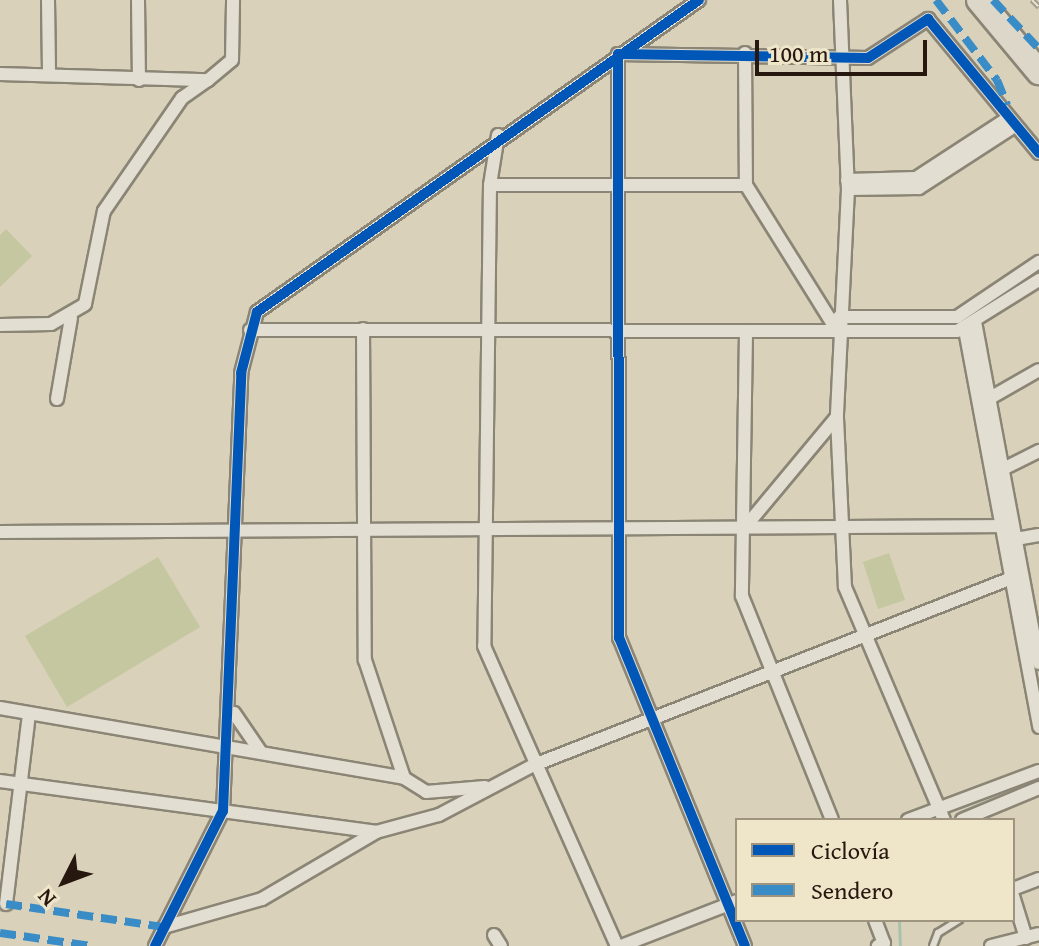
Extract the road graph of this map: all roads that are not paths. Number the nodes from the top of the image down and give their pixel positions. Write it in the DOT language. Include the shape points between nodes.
graph roads {
  1 [pos="48,0"];
  2 [pos="138,0"];
  3 [pos="233,0"];
  4 [pos="699,0"];
  5 [pos="840,0"];
  6 [pos="979,0"];
  7 [pos="745,53"];
  8 [pos="618,54"];
  9 [pos="842,60"];
  10 [pos="1039,72"];
  11 [pos="0,74"];
  12 [pos="49,75"];
  13 [pos="139,80"];
  14 [pos="208,80"];
  15 [pos="1011,122"];
  16 [pos="498,135"];
  17 [pos="1039,153"];
  18 [pos="619,181"];
  19 [pos="848,184"];
  20 [pos="490,185"];
  21 [pos="746,185"];
  22 [pos="1039,262"];
  23 [pos="1039,280"];
  24 [pos="839,317"];
  25 [pos="71,318"];
  26 [pos="0,325"];
  27 [pos="970,326"];
  28 [pos="363,329"];
  29 [pos="250,330"];
  30 [pos="492,331"];
  31 [pos="838,332"];
  32 [pos="617,333"];
  33 [pos="746,333"];
  34 [pos="1039,370"];
  35 [pos="57,399"];
  36 [pos="984,401"];
  37 [pos="837,418"];
  38 [pos="1039,451"];
  39 [pos="998,472"];
  40 [pos="842,526"];
  41 [pos="364,527"];
  42 [pos="235,528"];
  43 [pos="619,528"];
  44 [pos="745,529"];
  45 [pos="488,530"];
  46 [pos="1010,530"];
  47 [pos="0,532"];
  48 [pos="1039,535"];
  49 [pos="1016,576"];
  50 [pos="1036,624"];
  51 [pos="861,637"];
  52 [pos="1039,663"];
  53 [pos="769,673"];
  54 [pos="0,708"];
  55 [pos="233,710"];
  56 [pos="29,713"];
  57 [pos="653,718"];
  58 [pos="1039,727"];
  59 [pos="229,746"];
  60 [pos="260,751"];
  61 [pos="534,765"];
  62 [pos="1039,771"];
  63 [pos="404,778"];
  64 [pos="0,781"];
  65 [pos="21,784"];
  66 [pos="485,787"];
  67 [pos="1039,788"];
  68 [pos="223,811"];
  69 [pos="942,816"];
  70 [pos="831,818"];
  71 [pos="967,818"];
  72 [pos="376,832"];
  73 [pos="1039,879"];
  74 [pos="1015,888"];
  75 [pos="1015,900"];
  76 [pos="734,902"];
  77 [pos="6,904"];
  78 [pos="739,922"];
  79 [pos="876,922"];
  80 [pos="956,922"];
  81 [pos="164,927"];
  82 [pos="1032,936"];
  83 [pos="642,938"];
  84 [pos="155,946"];
  85 [pos="619,946"];
  86 [pos="654,946"];
  87 [pos="745,946"];
  88 [pos="878,946"];
  89 [pos="933,946"];
  90 [pos="991,946"];
  1 -- 12 [label="street"];
  2 -- 13 [label="street"];
  3 -- 14 [label="street" via="232,60"];
  4 -- 8 [label="street"];
  5 -- 9 [label="street"];
  6 -- 10 [label="highway"];
  7 -- 8 [label="street"];
  7 -- 9 [label="street"];
  7 -- 21 [label="street"];
  8 -- 16 [label="street"];
  8 -- 18 [label="street"];
  9 -- 15 [label="street" via="875,56 928,19"];
  9 -- 19 [label="street"];
  11 -- 12 [label="street"];
  12 -- 13 [label="street"];
  13 -- 14 [label="street"];
  14 -- 25 [label="street" via="182,98 117,189 96,238 90,292"];
  15 -- 17 [label="street"];
  15 -- 19 [label="street" via="919,188"];
  16 -- 20 [label="street"];
  16 -- 29 [label="street" via="267,298"];
  18 -- 20 [label="street"];
  18 -- 21 [label="street"];
  18 -- 32 [label="street"];
  19 -- 24 [label="street"];
  20 -- 30 [label="street"];
  21 -- 31 [label="street"];
  22 -- 24 [label="street" via="957,317"];
  23 -- 27 [label="street"];
  24 -- 31 [label="street"];
  25 -- 26 [label="street"];
  25 -- 35 [label="street"];
  27 -- 31 [label="street"];
  27 -- 36 [label="street"];
  28 -- 29 [label="street"];
  28 -- 30 [label="street"];
  28 -- 41 [label="street"];
  29 -- 42 [label="street"];
  30 -- 32 [label="street"];
  30 -- 45 [label="street"];
  31 -- 33 [label="street"];
  31 -- 37 [label="street"];
  32 -- 33 [label="street"];
  32 -- 43 [label="street"];
  33 -- 44 [label="street"];
  34 -- 36 [label="street"];
  36 -- 39 [label="street"];
  37 -- 40 [label="street"];
  37 -- 44 [label="street"];
  38 -- 39 [label="street"];
  39 -- 46 [label="street"];
  40 -- 44 [label="street"];
  40 -- 46 [label="street"];
  40 -- 51 [label="street" via="845,587"];
  41 -- 42 [label="street"];
  41 -- 45 [label="street"];
  41 -- 63 [label="street" via="367,671"];
  42 -- 47 [label="street"];
  42 -- 55 [label="street"];
  43 -- 44 [label="street"];
  43 -- 45 [label="street"];
  43 -- 57 [label="street" via="619,638"];
  44 -- 53 [label="street" via="742,596"];
  45 -- 61 [label="street" via="484,646"];
  46 -- 48 [label="street"];
  46 -- 49 [label="street"];
  49 -- 50 [label="street"];
  49 -- 51 [label="street"];
  49 -- 58 [label="street"];
  50 -- 52 [label="street"];
  51 -- 53 [label="street"];
  51 -- 69 [label="street"];
  53 -- 57 [label="street"];
  53 -- 70 [label="street"];
  54 -- 56 [label="street"];
  55 -- 59 [label="street"];
  55 -- 60 [label="street"];
  56 -- 59 [label="street"];
  56 -- 65 [label="street"];
  57 -- 61 [label="street"];
  57 -- 76 [label="street"];
  59 -- 60 [label="street"];
  59 -- 68 [label="street"];
  60 -- 63 [label="street"];
  61 -- 66 [label="street"];
  61 -- 85 [label="street"];
  62 -- 69 [label="street"];
  63 -- 66 [label="street" via="426,792"];
  64 -- 65 [label="street"];
  65 -- 68 [label="street"];
  65 -- 77 [label="street"];
  66 -- 72 [label="street" via="439,815"];
  67 -- 71 [label="street"];
  68 -- 72 [label="street"];
  68 -- 81 [label="street"];
  72 -- 81 [label="street" via="262,899"];
  73 -- 74 [label="street"];
  75 -- 82 [label="street"];
  76 -- 83 [label="street"];
  78 -- 87 [label="street"];
  79 -- 88 [label="street" via="884,943"];
  80 -- 89 [label="lane" via="938,933"];
  81 -- 84 [label="street"];
  82 -- 90 [label="street"];
  83 -- 85 [label="street"];
  83 -- 86 [label="street"];
}
